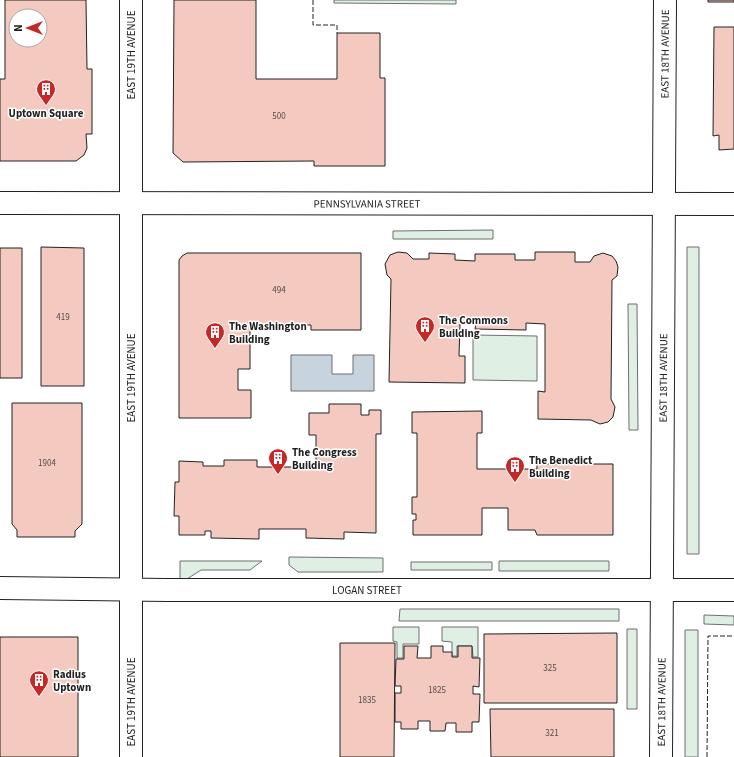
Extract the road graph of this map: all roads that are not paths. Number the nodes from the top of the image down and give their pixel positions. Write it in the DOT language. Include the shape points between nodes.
graph roads {
  1 [pos="131,0"];
  2 [pos="665,0"];
  3 [pos="0,203"];
  4 [pos="131,203"];
  5 [pos="664,204"];
  6 [pos="734,204"];
  7 [pos="0,588"];
  8 [pos="131,590"];
  9 [pos="662,590"];
  10 [pos="734,590"];
  11 [pos="131,757"];
  12 [pos="661,757"];
  1 -- 4 [label="street, EAST 19TH AVENUE"];
  2 -- 5 [label="street, EAST 18TH AVENUE"];
  3 -- 4 [label="street, PENNSYLVANIA STREET"];
  4 -- 5 [label="street, PENNSYLVANIA STREET"];
  4 -- 8 [label="street, EAST 19TH AVENUE"];
  5 -- 6 [label="street, PENNSYLVANIA STREET"];
  5 -- 9 [label="street, EAST 18TH AVENUE"];
  7 -- 8 [label="street, LOGAN STREET"];
  8 -- 9 [label="street, LOGAN STREET"];
  8 -- 11 [label="street, EAST 19TH AVENUE"];
  9 -- 10 [label="street, LOGAN STREET"];
  9 -- 12 [label="street, EAST 18TH AVENUE"];
}
